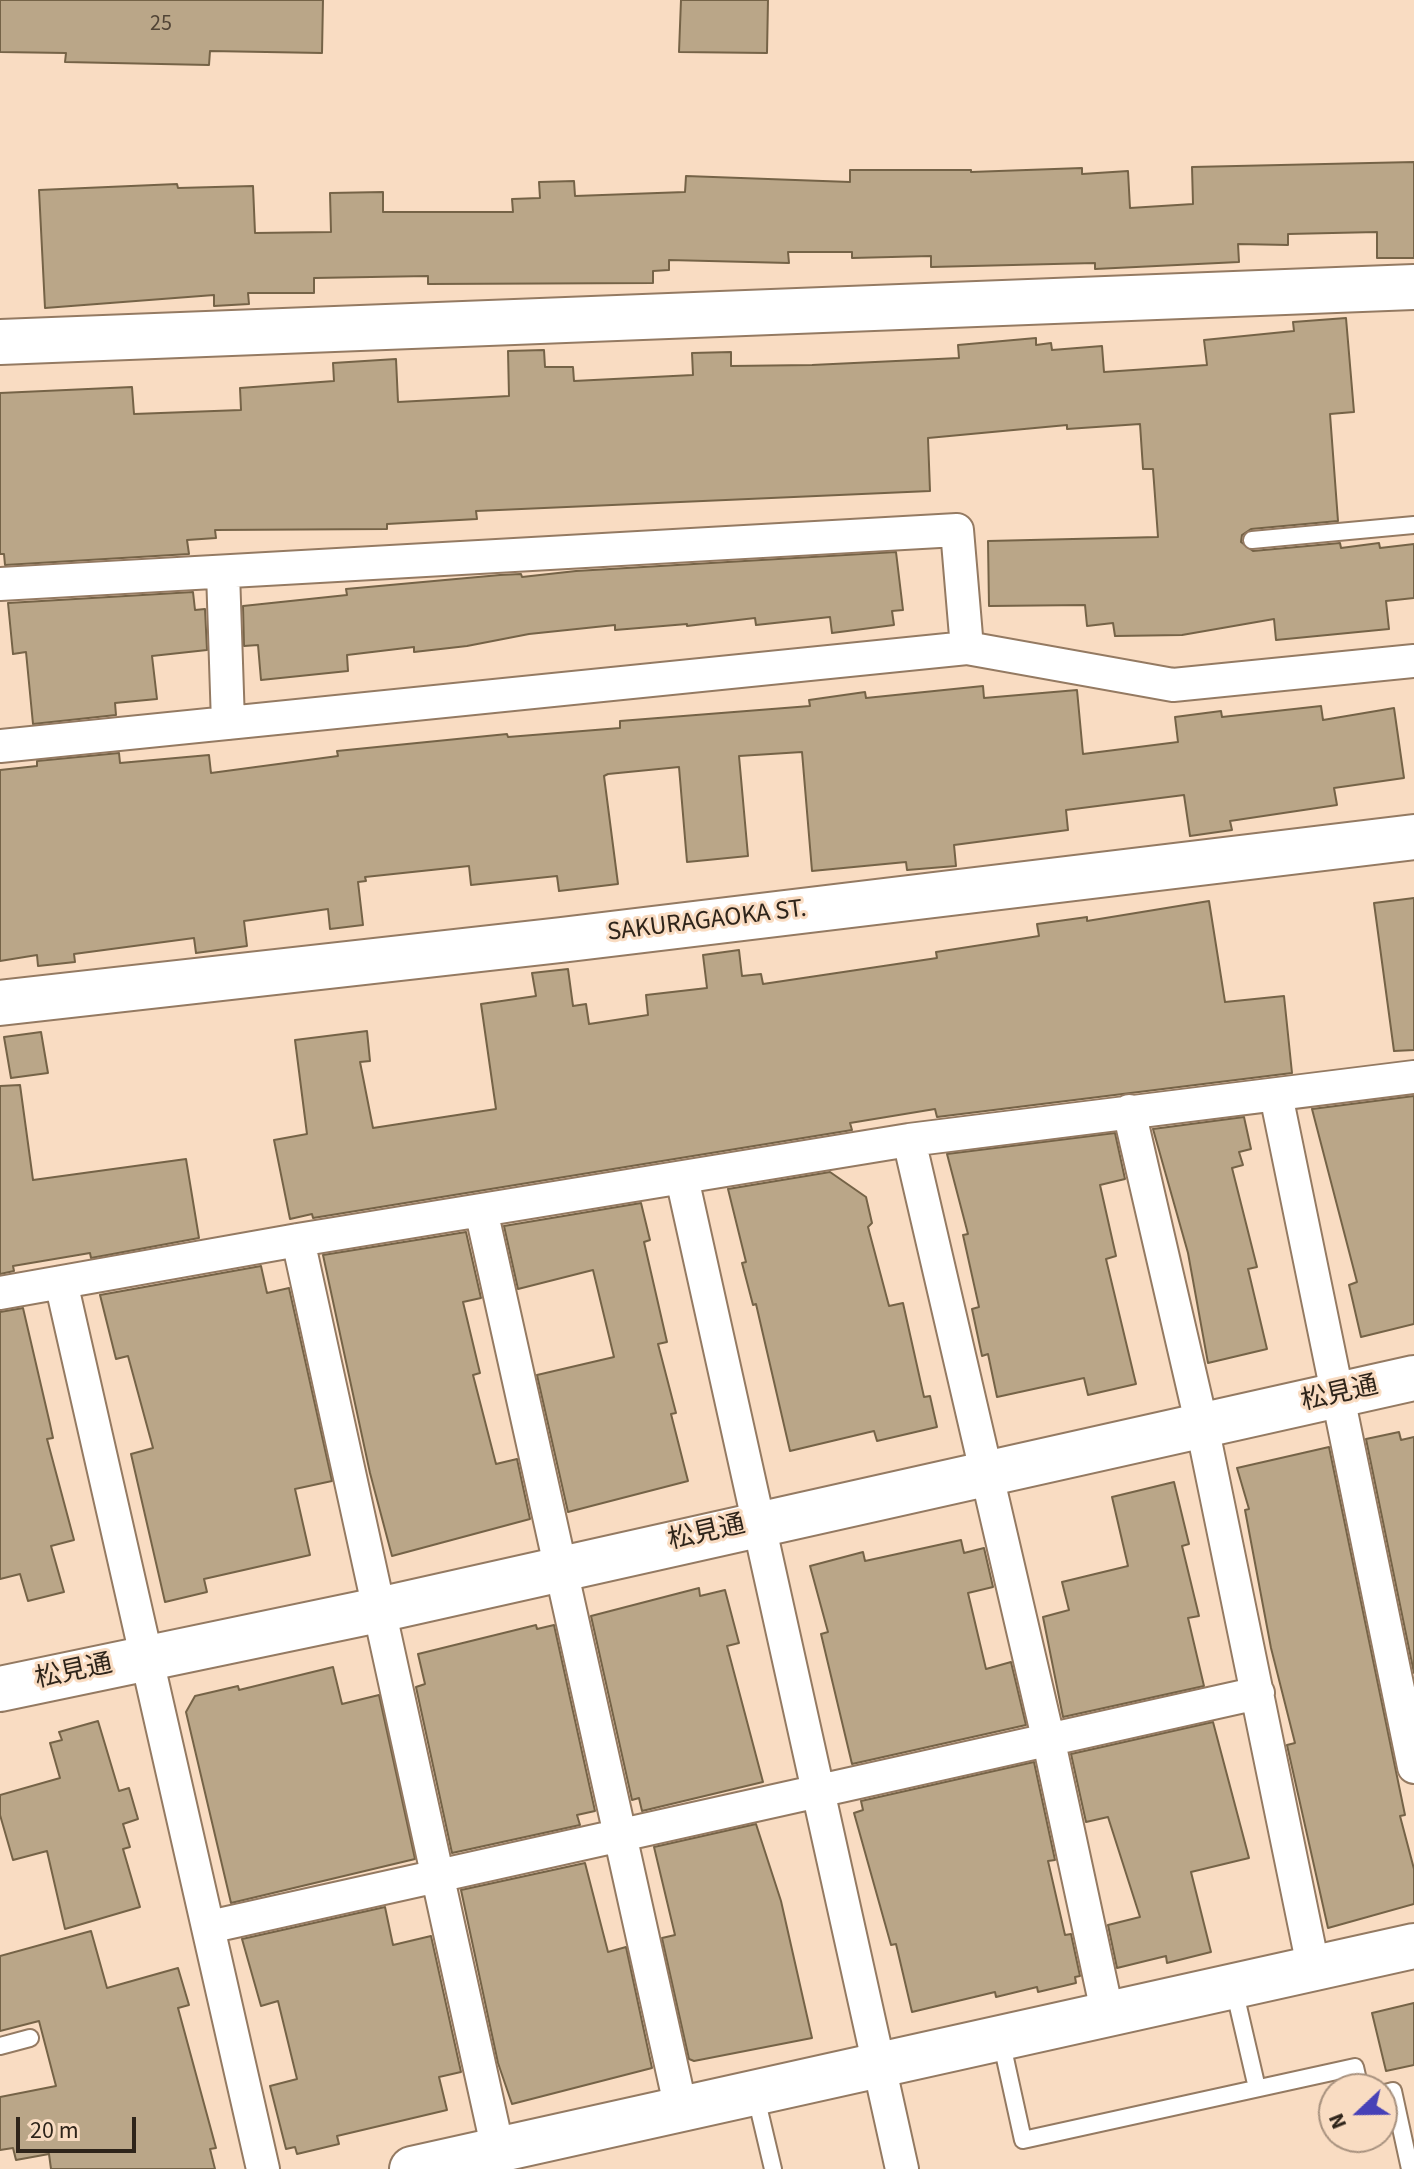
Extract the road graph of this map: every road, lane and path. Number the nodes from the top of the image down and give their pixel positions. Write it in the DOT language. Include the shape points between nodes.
graph roads {
  1 [pos="1414,287"];
  2 [pos="0,342"];
  3 [pos="1414,525"];
  4 [pos="1252,540"];
  5 [pos="223,572"];
  6 [pos="0,584"];
  7 [pos="967,648"];
  8 [pos="1414,661"];
  9 [pos="228,723"];
  10 [pos="0,746"];
  11 [pos="1414,837"];
  12 [pos="0,1003"];
  13 [pos="1414,1077"];
  14 [pos="1276,1095"];
  15 [pos="1129,1111"];
  16 [pos="909,1140"];
  17 [pos="682,1178"];
  18 [pos="481,1210"];
  19 [pos="298,1240"];
  20 [pos="61,1282"];
  21 [pos="0,1293"];
  22 [pos="1414,1378"];
  23 [pos="1338,1395"];
  24 [pos="1202,1426"];
  25 [pos="987,1472"];
  26 [pos="759,1522"];
  27 [pos="559,1569"];
  28 [pos="383,1609"];
  29 [pos="147,1657"];
  30 [pos="1404,1663"];
  31 [pos="0,1689"];
  32 [pos="1258,1693"];
  33 [pos="1049,1742"];
  34 [pos="1414,1767"];
  35 [pos="818,1791"];
  36 [pos="619,1836"];
  37 [pos="437,1878"];
  38 [pos="209,1927"];
  39 [pos="1414,1946"];
  40 [pos="1314,1971"];
  41 [pos="1234,1989"];
  42 [pos="1108,2016"];
  43 [pos="30,2038"];
  44 [pos="1001,2040"];
  45 [pos="0,2046"];
  46 [pos="880,2066"];
  47 [pos="1327,2073"];
  48 [pos="1356,2073"];
  49 [pos="1318,2075"];
  50 [pos="1257,2088"];
  51 [pos="755,2093"];
  52 [pos="681,2109"];
  53 [pos="1398,2114"];
  54 [pos="498,2150"];
  55 [pos="263,2169"];
  56 [pos="412,2169"];
  57 [pos="773,2169"];
  58 [pos="902,2169"];
  59 [pos="1410,2169"];
  1 -- 2 [label="street"];
  3 -- 4 [label="lane"];
  5 -- 6 [label="street"];
  5 -- 7 [label="street" via="957,530"];
  5 -- 9 [label="street"];
  7 -- 8 [label="street" via="1173,685"];
  7 -- 9 [label="street"];
  9 -- 10 [label="street"];
  11 -- 12 [label="street, SAKURAGAOKA ST."];
  13 -- 14 [label="street"];
  14 -- 15 [label="street"];
  14 -- 23 [label="street"];
  15 -- 16 [label="street"];
  15 -- 24 [label="street"];
  16 -- 17 [label="street"];
  16 -- 25 [label="street"];
  17 -- 18 [label="street"];
  17 -- 26 [label="street"];
  18 -- 19 [label="street"];
  18 -- 27 [label="street"];
  19 -- 20 [label="street"];
  19 -- 28 [label="street"];
  20 -- 21 [label="street"];
  20 -- 29 [label="street"];
  22 -- 23 [label="street, 松見通"];
  23 -- 24 [label="street, 松見通"];
  23 -- 30 [label="street"];
  24 -- 25 [label="street, 松見通"];
  24 -- 32 [label="street"];
  25 -- 26 [label="street, 松見通"];
  25 -- 33 [label="street"];
  26 -- 27 [label="street, 松見通"];
  26 -- 35 [label="street"];
  27 -- 28 [label="street, 松見通"];
  27 -- 36 [label="street"];
  28 -- 29 [label="street, 松見通"];
  28 -- 37 [label="street"];
  29 -- 31 [label="street, 松見通"];
  29 -- 38 [label="street"];
  30 -- 34 [label="street"];
  32 -- 33 [label="street"];
  32 -- 40 [label="street"];
  33 -- 35 [label="street"];
  33 -- 42 [label="street"];
  35 -- 36 [label="street"];
  35 -- 46 [label="street"];
  36 -- 37 [label="street"];
  36 -- 52 [label="street"];
  37 -- 38 [label="street"];
  37 -- 54 [label="street"];
  38 -- 55 [label="street"];
  39 -- 40 [label="street"];
  40 -- 41 [label="street"];
  41 -- 42 [label="street"];
  41 -- 50 [label="lane"];
  42 -- 44 [label="street"];
  43 -- 45 [label="lane"];
  44 -- 46 [label="street"];
  44 -- 50 [label="lane" via="1023,2140"];
  46 -- 51 [label="street"];
  46 -- 58 [label="street"];
  47 -- 48 [label="lane" via="1355,2067"];
  49 -- 50 [label="lane"];
  51 -- 52 [label="street"];
  51 -- 57 [label="lane"];
  52 -- 54 [label="street"];
  53 -- 59 [label="lane"];
  54 -- 56 [label="street"];
}
